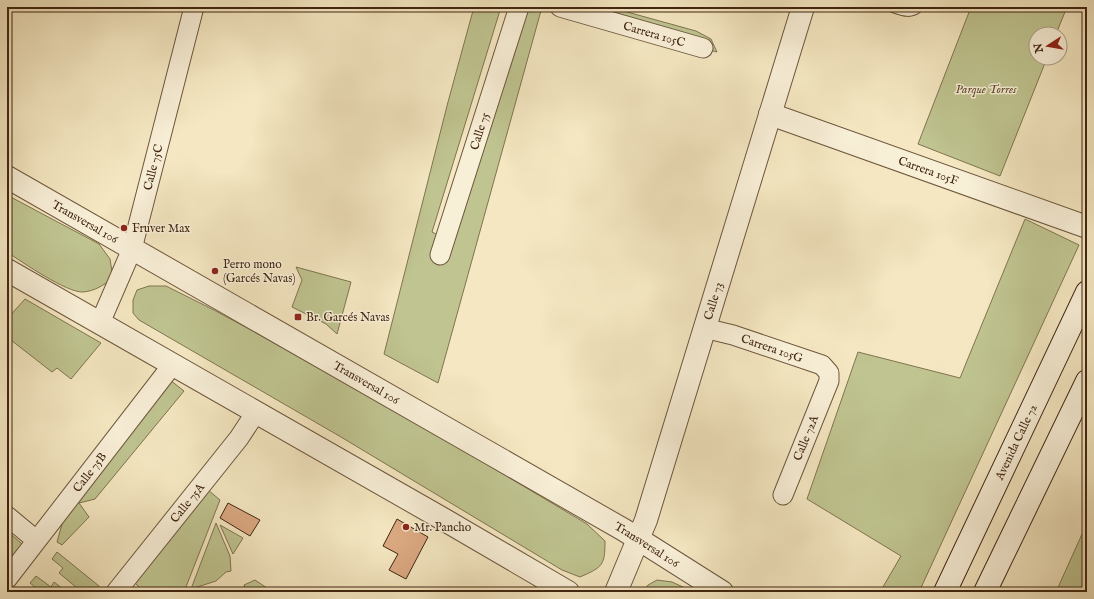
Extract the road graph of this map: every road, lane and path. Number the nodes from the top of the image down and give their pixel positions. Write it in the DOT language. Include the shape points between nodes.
graph roads {
  1 [pos="194,7"];
  2 [pos="519,7"];
  3 [pos="560,7"];
  4 [pos="803,7"];
  5 [pos="893,7"];
  6 [pos="918,7"];
  7 [pos="703,48"];
  8 [pos="770,114"];
  9 [pos="7,178"];
  10 [pos="1087,227"];
  11 [pos="132,249"];
  12 [pos="440,255"];
  13 [pos="7,270"];
  14 [pos="1087,292"];
  15 [pos="100,322"];
  16 [pos="704,328"];
  17 [pos="173,364"];
  18 [pos="829,381"];
  19 [pos="1087,381"];
  20 [pos="256,412"];
  21 [pos="784,495"];
  22 [pos="7,516"];
  23 [pos="639,539"];
  24 [pos="36,540"];
  25 [pos="7,580"];
  26 [pos="124,589"];
  27 [pos="568,592"];
  28 [pos="616,592"];
  29 [pos="722,592"];
  30 [pos="945,592"];
  31 [pos="985,592"];
  1 -- 11 [label="street, Calle 75C"];
  2 -- 12 [label="street, Calle 75"];
  3 -- 7 [label="street, Carrera 105C"];
  4 -- 8 [label="street, Calle 73"];
  5 -- 6 [label="lane" via="906,11"];
  8 -- 10 [label="street, Carrera 105F"];
  8 -- 16 [label="street, Calle 73"];
  9 -- 11 [label="street, Transversal 106"];
  11 -- 15 [label="street, Calle 75C"];
  11 -- 23 [label="street, Transversal 106"];
  13 -- 15 [label="street"];
  14 -- 30 [label="street, Avenida Calle 72"];
  15 -- 17 [label="street"];
  16 -- 18 [label="street, Carrera 105G" via="822,365 829,373"];
  16 -- 23 [label="street, Calle 73"];
  17 -- 20 [label="street"];
  17 -- 24 [label="street, Calle 75B"];
  18 -- 21 [label="street, Calle 72A"];
  19 -- 31 [label="street"];
  20 -- 26 [label="street, Calle 75A"];
  20 -- 27 [label="street"];
  22 -- 24 [label="street"];
  23 -- 28 [label="street, Calle 73"];
  23 -- 29 [label="street, Transversal 106"];
  24 -- 25 [label="street, Calle 75B"];
}
